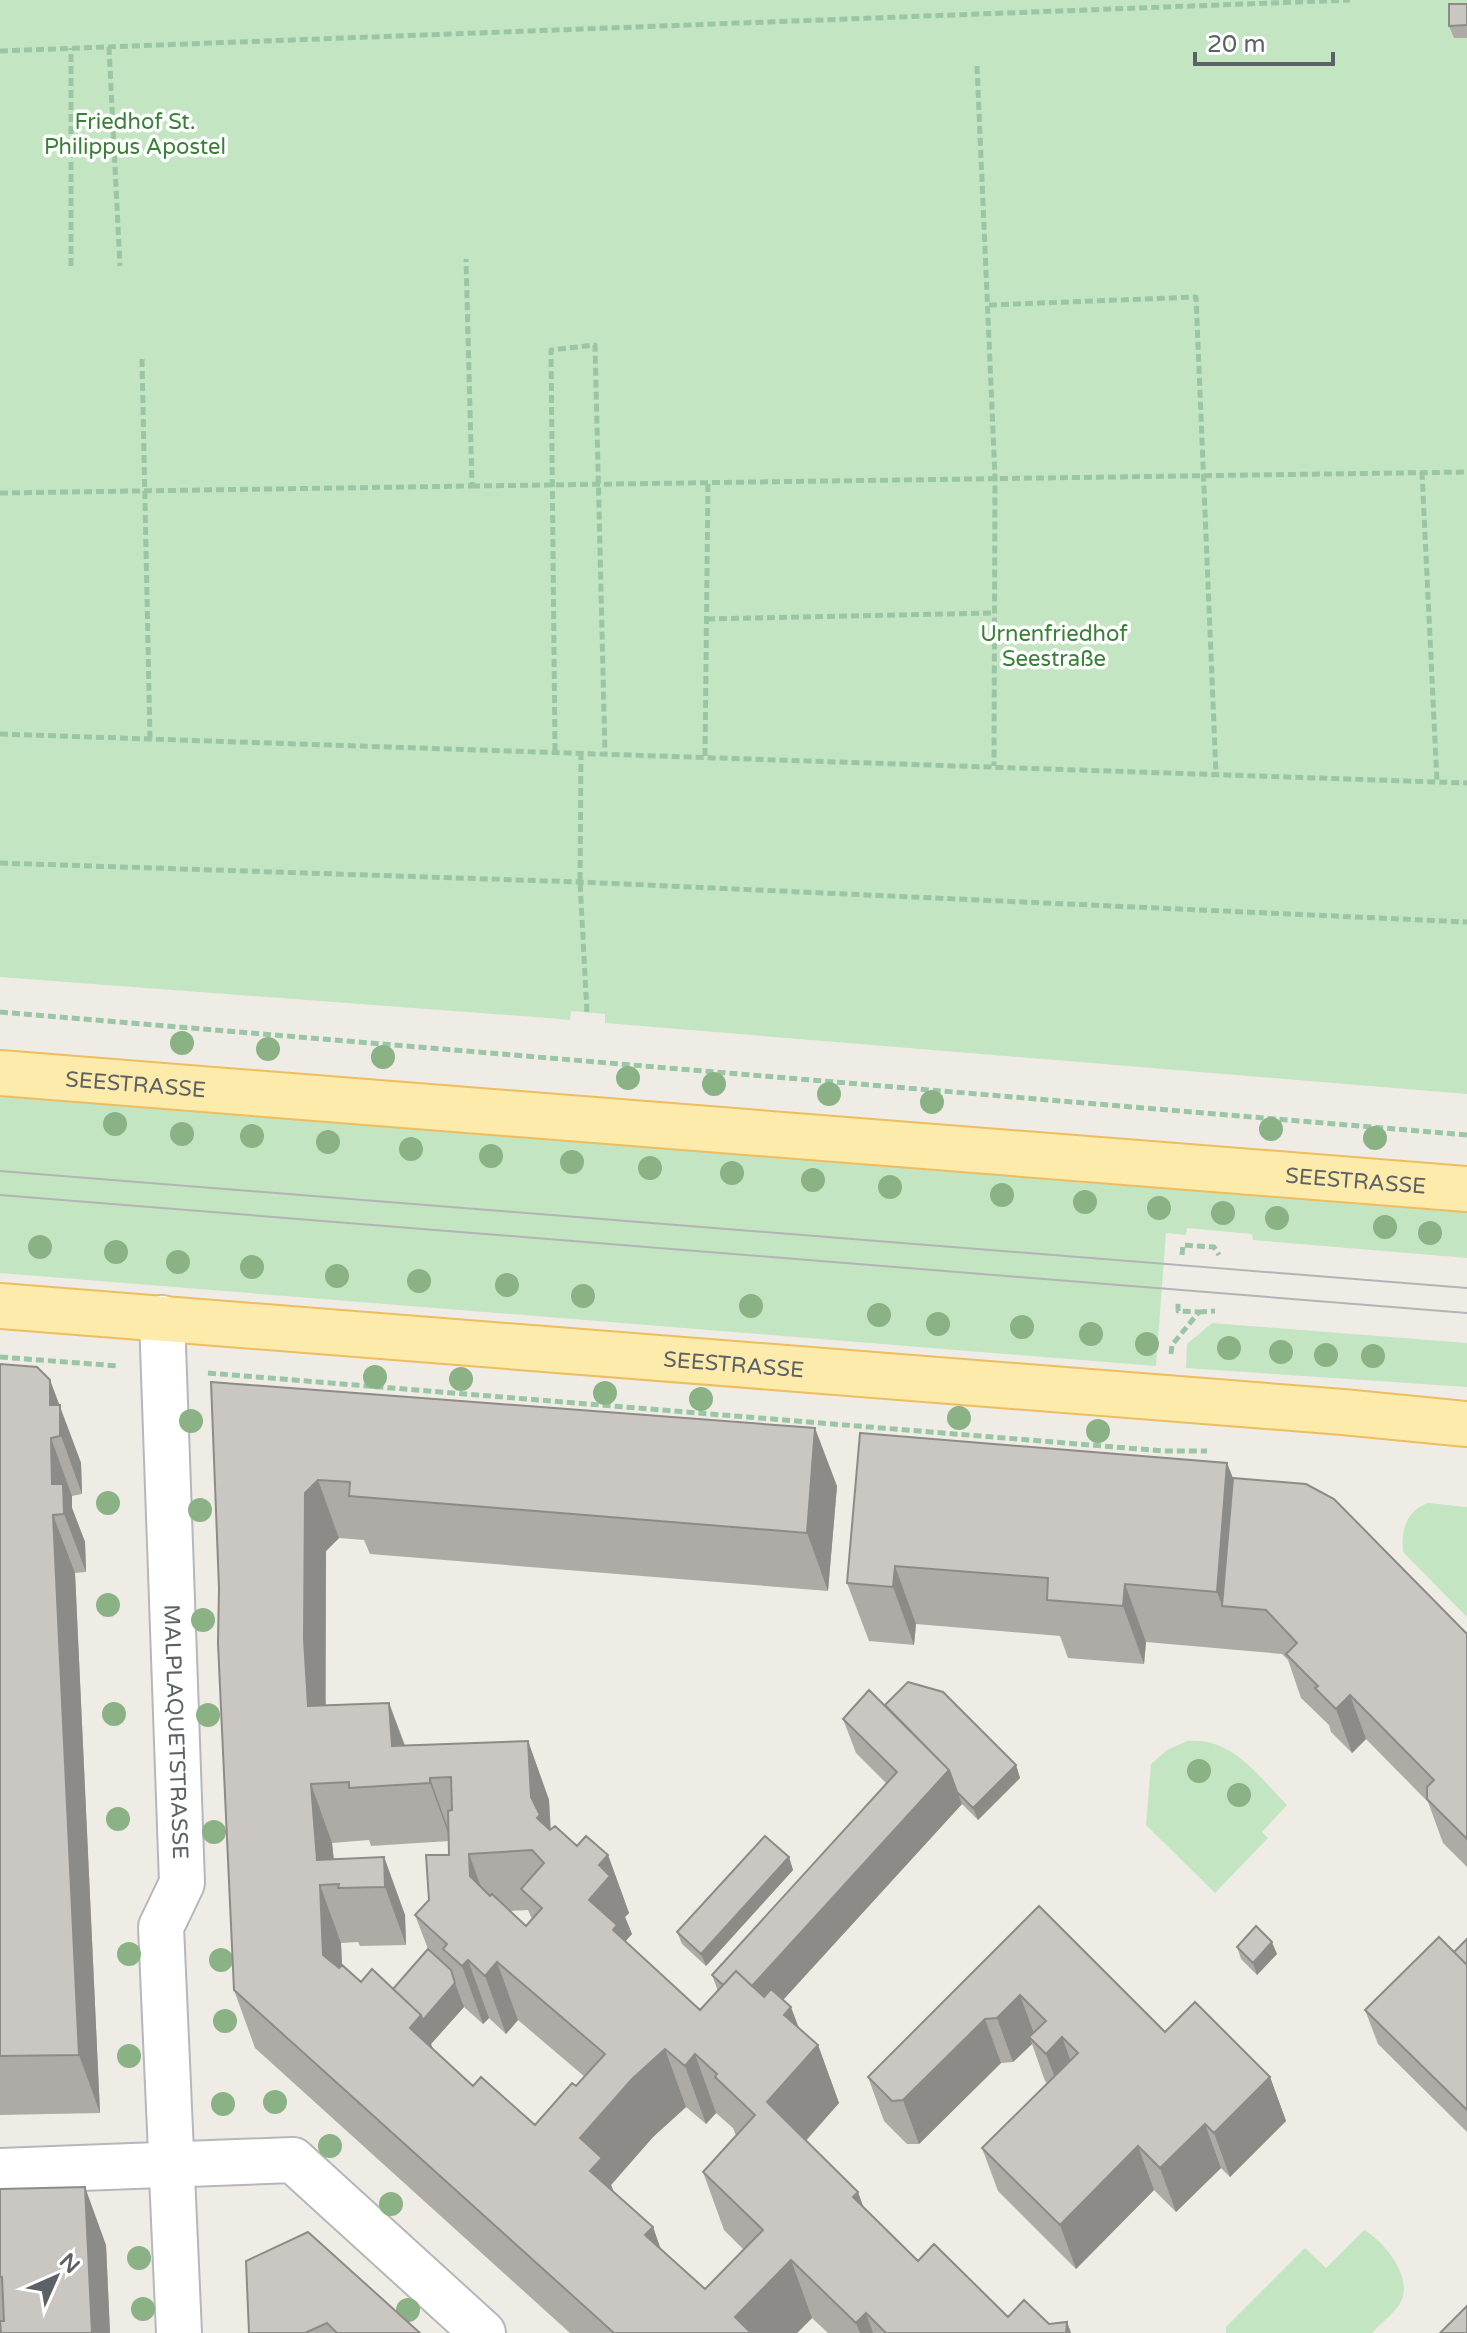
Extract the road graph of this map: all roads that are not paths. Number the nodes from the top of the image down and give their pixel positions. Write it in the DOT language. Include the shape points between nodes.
graph roads {
  1 [pos="0,1073"];
  2 [pos="1467,1189"];
  3 [pos="0,1306"];
  4 [pos="162,1318"];
  5 [pos="1467,1424"];
  6 [pos="171,2164"];
  7 [pos="0,2171"];
  8 [pos="179,2333"];
  9 [pos="483,2333"];
  1 -- 2 [label="main road, SEESTRASSE"];
  3 -- 4 [label="main road, SEESTRASSE"];
  4 -- 5 [label="main road, SEESTRASSE"];
  4 -- 6 [label="street, MALPLAQUETSTRASSE" via="182,1883 161,1927"];
  6 -- 7 [label="street"];
  6 -- 8 [label="street, MALPLAQUETSTRASSE"];
  6 -- 9 [label="street" via="293,2160"];
}
